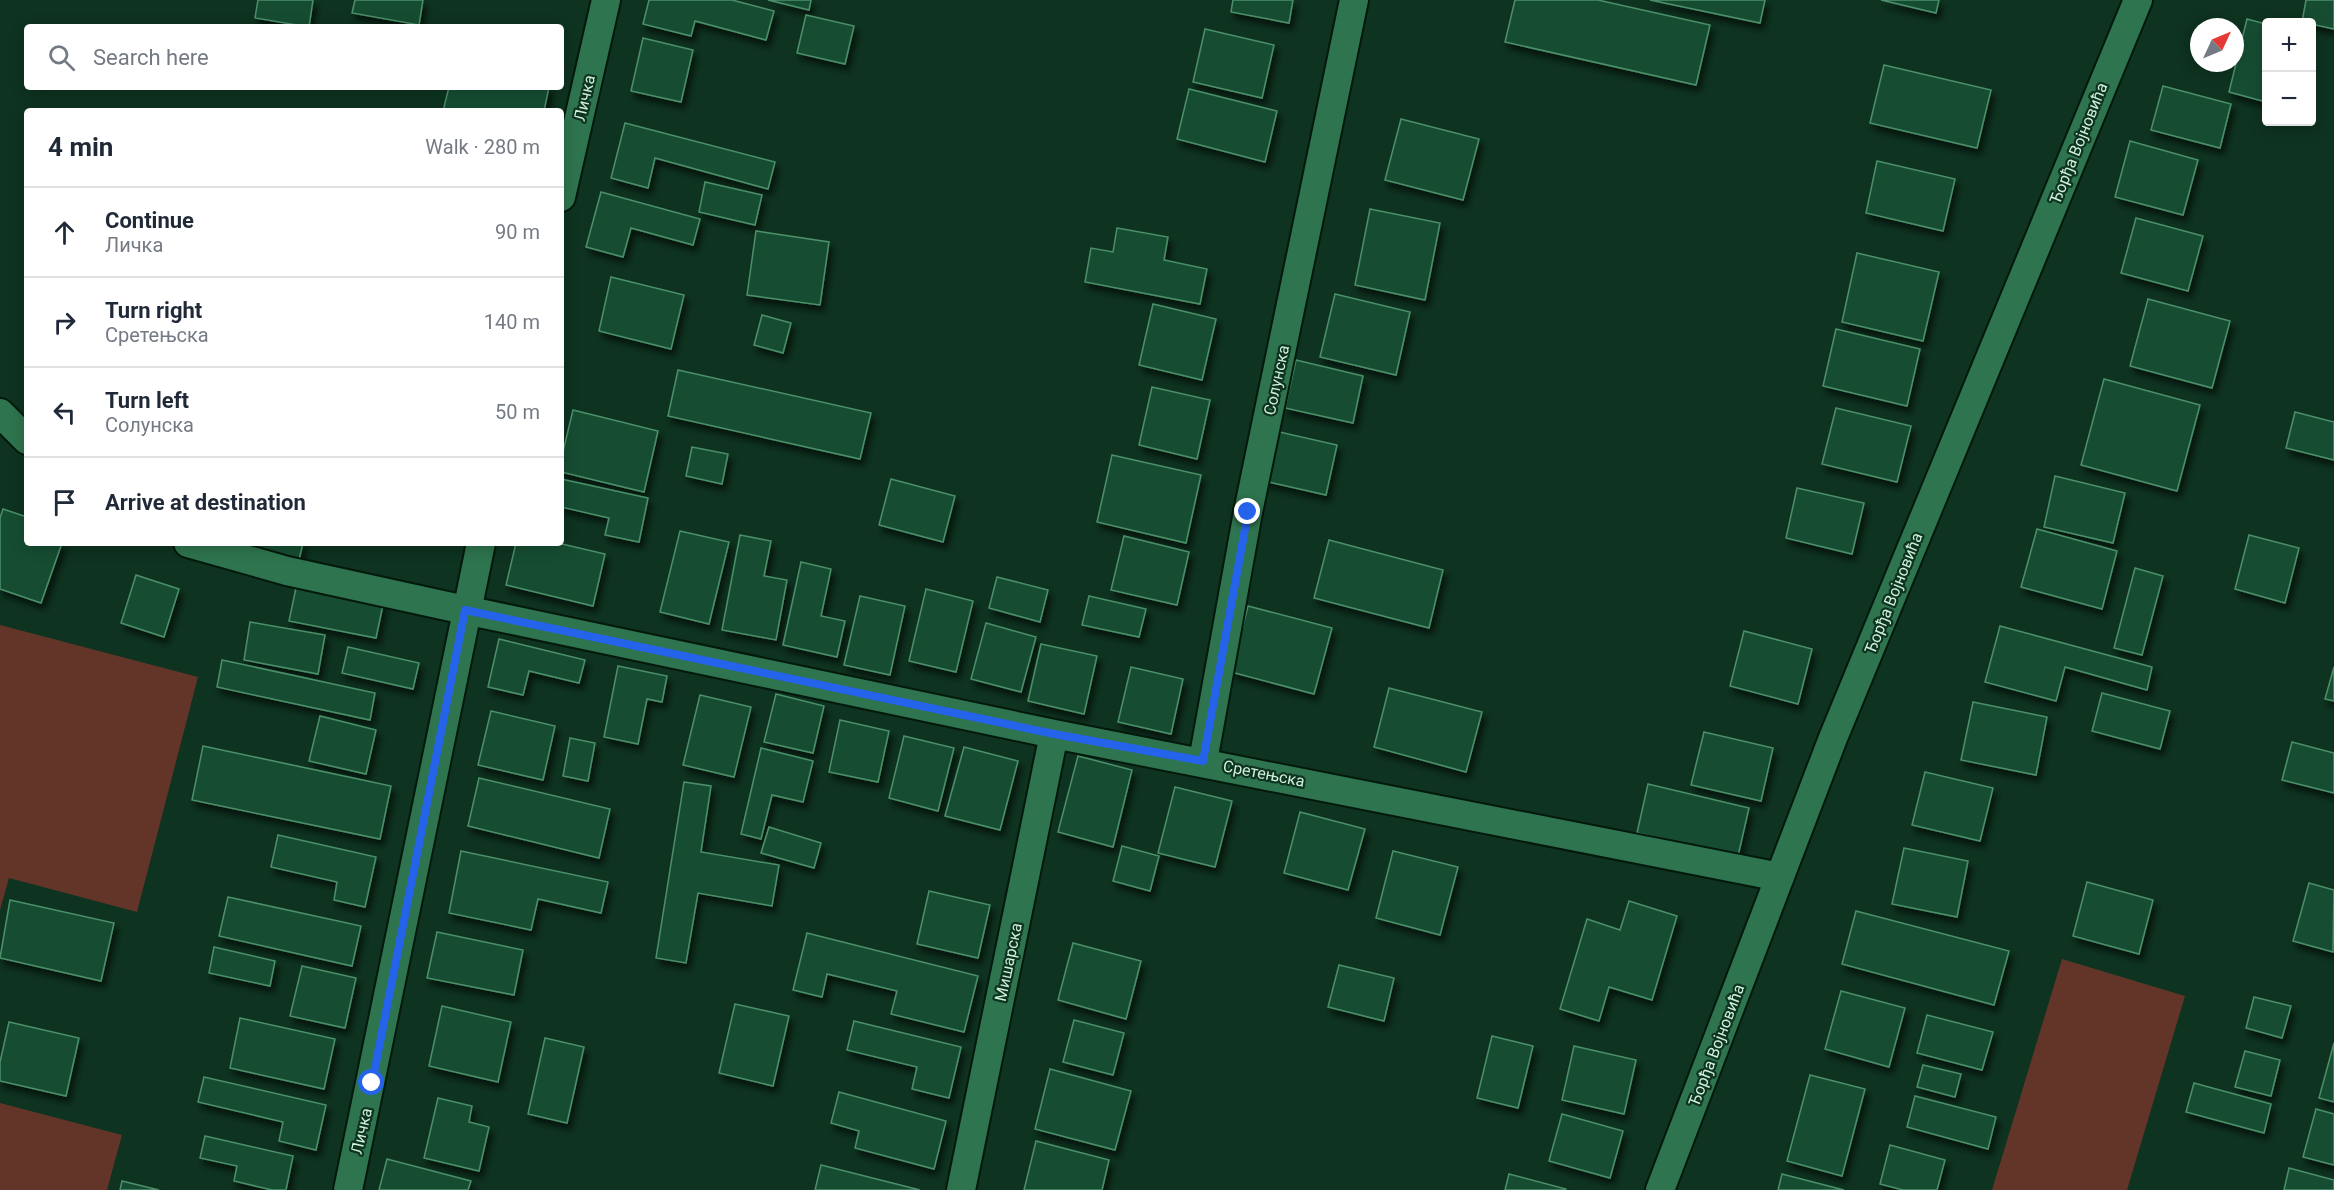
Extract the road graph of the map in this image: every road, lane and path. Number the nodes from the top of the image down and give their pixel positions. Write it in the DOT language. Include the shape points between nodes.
graph roads {
  1 [pos="606,0"];
  2 [pos="1354,0"];
  3 [pos="2138,0"];
  4 [pos="564,183"];
  5 [pos="0,413"];
  6 [pos="24,437"];
  7 [pos="199,546"];
  8 [pos="480,546"];
  9 [pos="465,610"];
  10 [pos="1054,734"];
  11 [pos="1203,761"];
  12 [pos="1780,877"];
  13 [pos="348,1190"];
  14 [pos="961,1190"];
  15 [pos="1660,1190"];
  1 -- 4 [label="street, Личка"];
  2 -- 11 [label="street, Солунска" via="1248,512"];
  3 -- 12 [label="street, Ђорђа Војновића" via="1833,738"];
  5 -- 6 [label="street"];
  7 -- 9 [label="street, Сретењска" via="287,571"];
  8 -- 9 [label="street, Личка"];
  9 -- 10 [label="street, Сретењска"];
  9 -- 13 [label="street, Личка"];
  10 -- 11 [label="street, Сретењска"];
  10 -- 14 [label="street, Мишарска"];
  11 -- 12 [label="street, Сретењска"];
  12 -- 15 [label="street, Ђорђа Војновића"];
}
